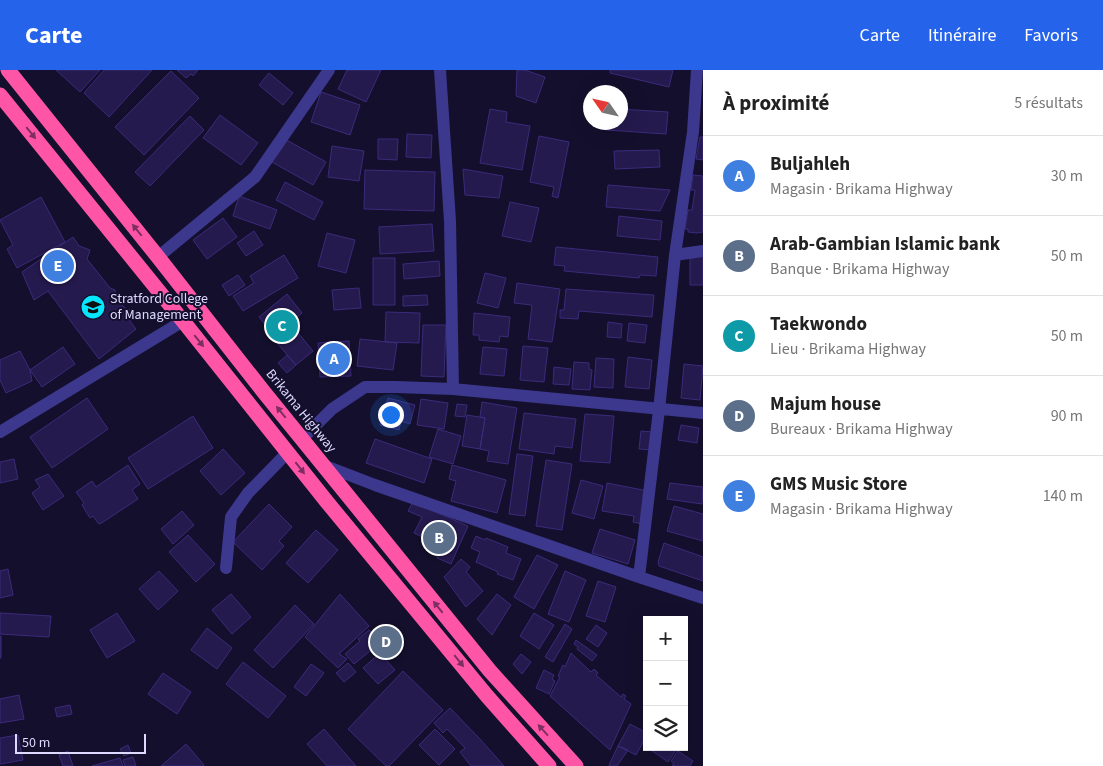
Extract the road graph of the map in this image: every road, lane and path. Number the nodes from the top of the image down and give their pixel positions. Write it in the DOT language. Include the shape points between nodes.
graph roads {
  1 [pos="8,70"];
  2 [pos="329,70"];
  3 [pos="440,70"];
  4 [pos="697,70"];
  5 [pos="2,102"];
  6 [pos="703,251"];
  7 [pos="675,255"];
  8 [pos="158,256"];
  9 [pos="183,321"];
  10 [pos="453,389"];
  11 [pos="659,410"];
  12 [pos="703,414"];
  13 [pos="0,432"];
  14 [pos="302,439"];
  15 [pos="288,452"];
  16 [pos="324,465"];
  17 [pos="226,568"];
  18 [pos="639,577"];
  19 [pos="703,598"];
  20 [pos="549,766"];
  21 [pos="576,766"];
  8 -- 1 [label="highway, Brikama Highway, one-way"];
  2 -- 8 [label="street" via="255,177"];
  3 -- 10 [label="street" via="450,221"];
  4 -- 7 [label="street" via="693,132"];
  5 -- 9 [label="highway, one-way"];
  6 -- 7 [label="street"];
  7 -- 11 [label="street"];
  14 -- 8 [label="highway, Brikama Highway, one-way"];
  9 -- 13 [label="street"];
  9 -- 15 [label="highway, one-way"];
  10 -- 11 [label="street"];
  10 -- 14 [label="street" via="365,387 332,408"];
  11 -- 12 [label="street"];
  11 -- 18 [label="street"];
  14 -- 16 [label="highway, Brikama Highway"];
  15 -- 17 [label="street" via="248,493 231,517"];
  15 -- 20 [label="highway, one-way" via="487,696"];
  16 -- 18 [label="street"];
  21 -- 16 [label="highway, Brikama Highway, one-way" via="490,671"];
  18 -- 19 [label="street"];
}
